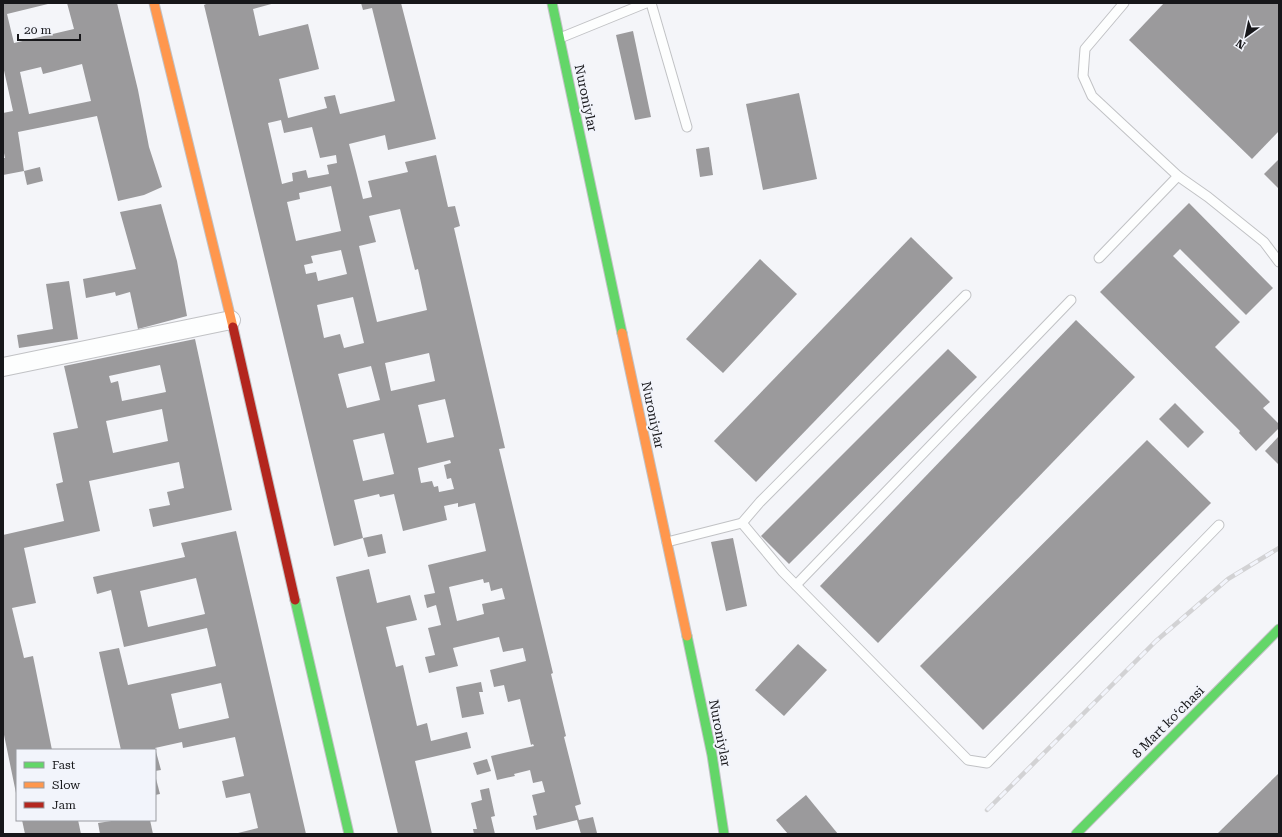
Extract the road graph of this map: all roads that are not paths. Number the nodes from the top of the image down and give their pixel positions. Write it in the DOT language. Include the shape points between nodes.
graph roads {
  1 [pos="154,3"];
  2 [pos="552,3"];
  3 [pos="646,3"];
  4 [pos="651,3"];
  5 [pos="1124,3"];
  6 [pos="560,38"];
  7 [pos="687,127"];
  8 [pos="1178,176"];
  9 [pos="1099,258"];
  10 [pos="1279,262"];
  11 [pos="966,295"];
  12 [pos="1071,300"];
  13 [pos="230,320"];
  14 [pos="3,367"];
  15 [pos="742,523"];
  16 [pos="1219,525"];
  17 [pos="667,542"];
  18 [pos="796,585"];
  19 [pos="1279,629"];
  20 [pos="349,834"];
  21 [pos="724,834"];
  22 [pos="1076,834"];
  1 -- 13 [label="street"];
  2 -- 6 [label="street, Nuroniylar"];
  3 -- 6 [label="lane"];
  4 -- 7 [label="lane"];
  5 -- 8 [label="lane" via="1085,49 1083,76 1092,96"];
  6 -- 17 [label="street, Nuroniylar"];
  8 -- 9 [label="lane"];
  8 -- 10 [label="lane" via="1264,242"];
  11 -- 15 [label="lane"];
  12 -- 18 [label="lane"];
  13 -- 14 [label="street"];
  13 -- 20 [label="street"];
  15 -- 17 [label="lane"];
  15 -- 18 [label="lane"];
  16 -- 18 [label="lane" via="987,763 968,760"];
  17 -- 21 [label="street, Nuroniylar" via="712,755"];
  19 -- 22 [label="street, 8 Mart koʻchasi"];
}
